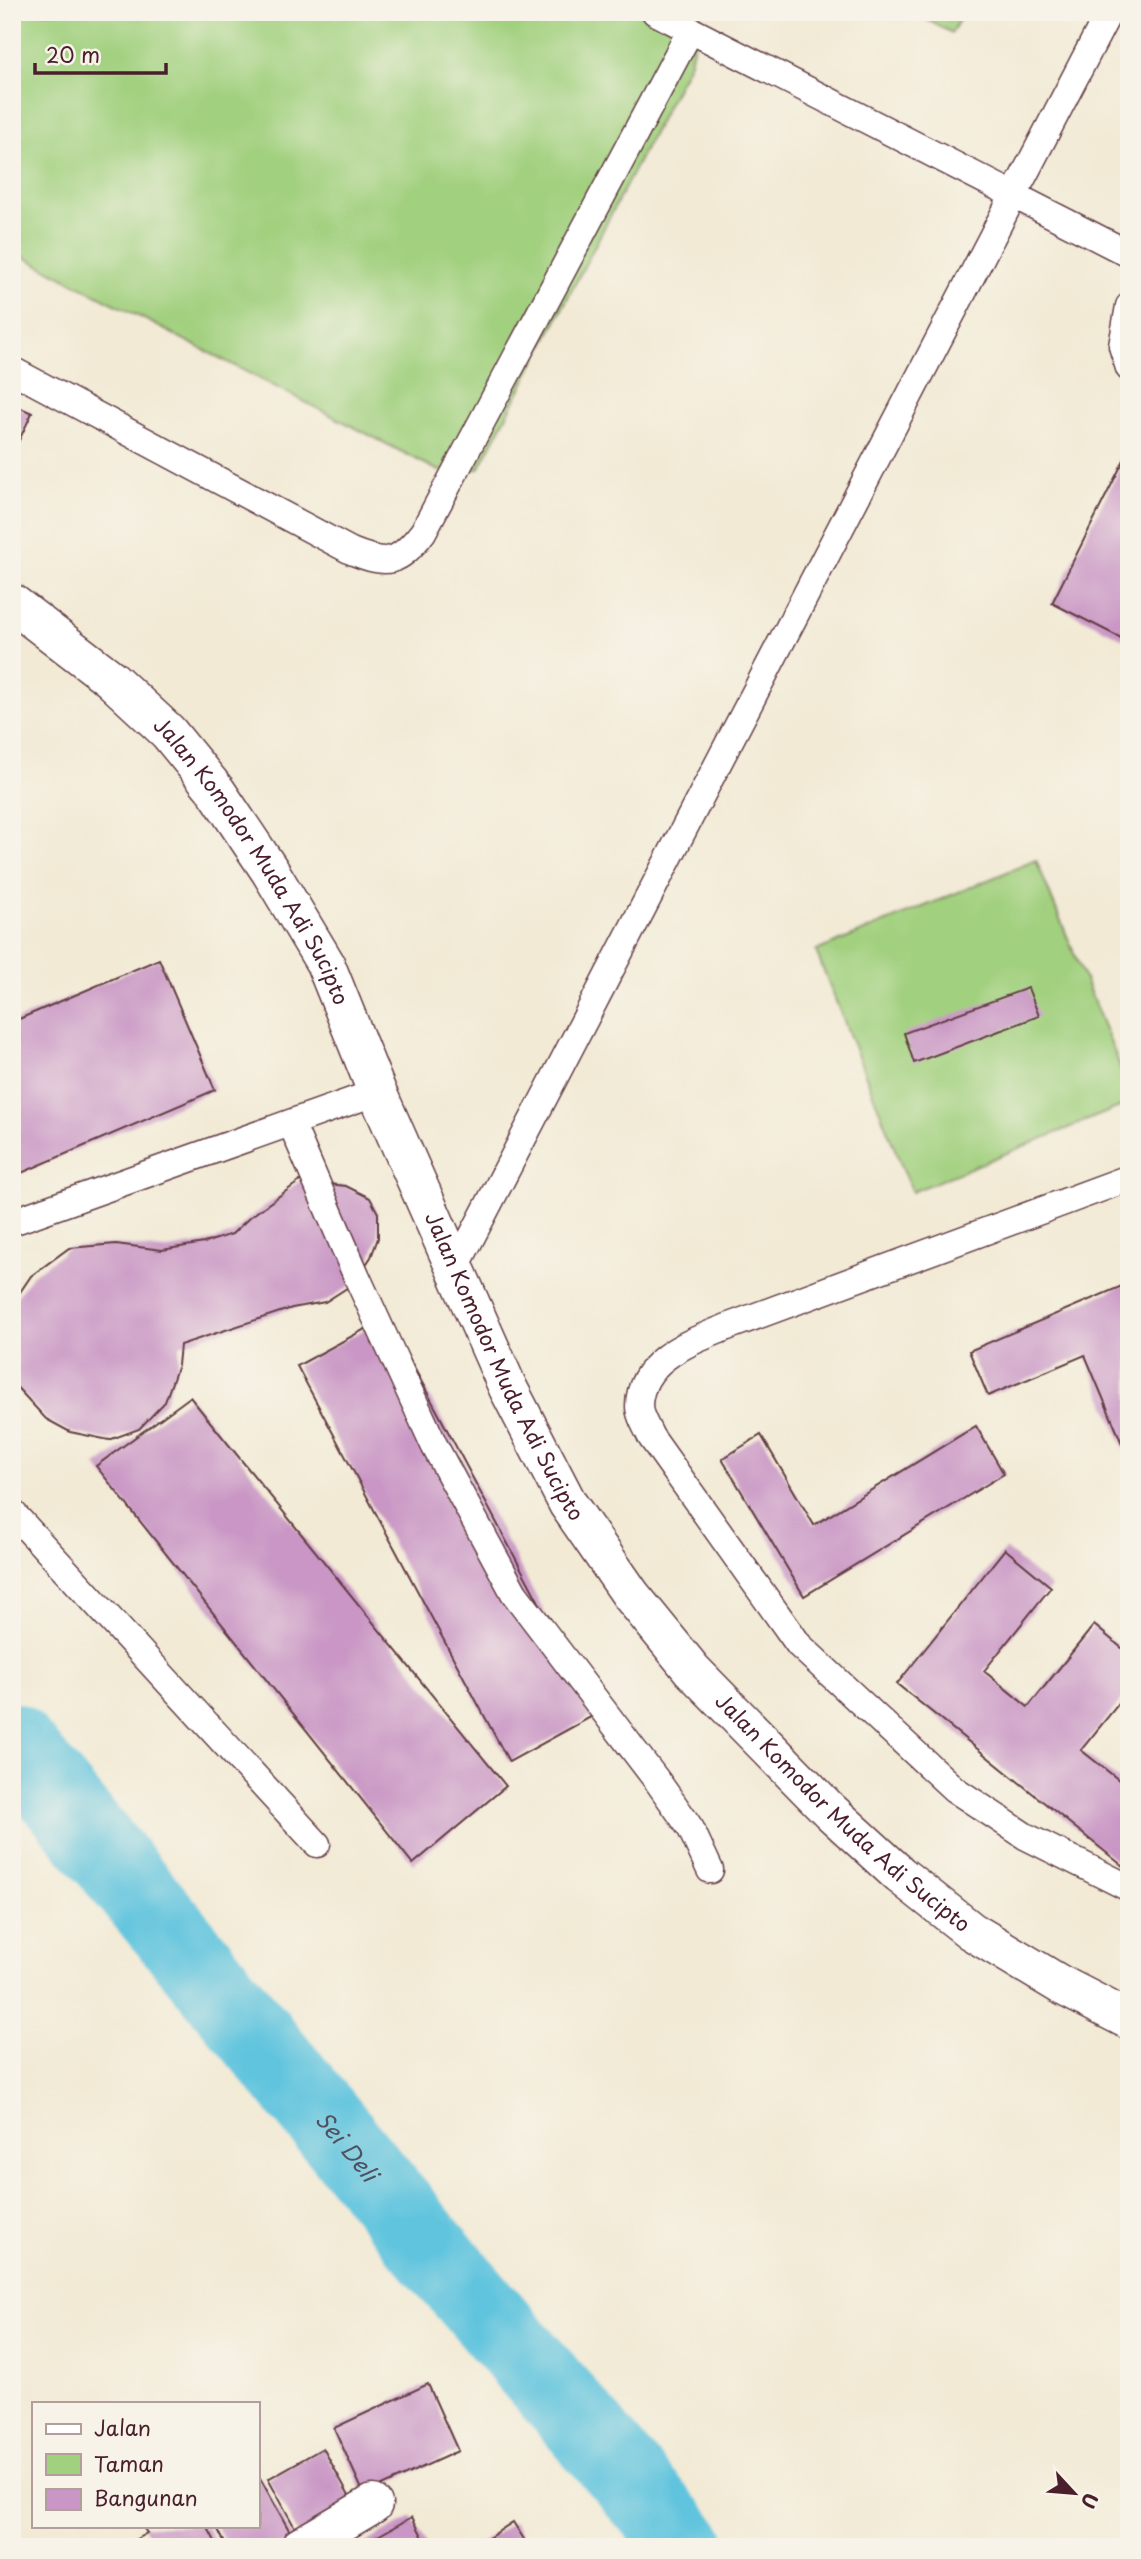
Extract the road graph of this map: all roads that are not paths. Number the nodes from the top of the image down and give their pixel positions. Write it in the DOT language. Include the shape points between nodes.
graph roads {
  1 [pos="655,12"];
  2 [pos="1109,12"];
  3 [pos="690,31"];
  4 [pos="1014,196"];
  5 [pos="1129,254"];
  6 [pos="1129,306"];
  7 [pos="1129,368"];
  8 [pos="12,370"];
  9 [pos="12,603"];
  10 [pos="377,1092"];
  11 [pos="291,1123"];
  12 [pos="1129,1178"];
  13 [pos="12,1222"];
  14 [pos="454,1269"];
  15 [pos="12,1512"];
  16 [pos="317,1844"];
  17 [pos="710,1870"];
  18 [pos="1129,1888"];
  19 [pos="1129,2020"];
  20 [pos="373,2504"];
  21 [pos="300,2547"];
  1 -- 3 [label="lane"];
  2 -- 4 [label="lane"];
  3 -- 4 [label="lane"];
  3 -- 8 [label="lane" via="423,533 397,559 386,562 351,551"];
  4 -- 5 [label="lane"];
  4 -- 14 [label="lane"];
  6 -- 7 [label="lane" via="1122,345"];
  9 -- 10 [label="street, Jalan Komodor Muda Adi Sucipto" via="111,679 168,732 217,792 325,963"];
  10 -- 11 [label="lane"];
  10 -- 14 [label="street, Jalan Komodor Muda Adi Sucipto"];
  11 -- 13 [label="lane"];
  11 -- 17 [label="lane" via="433,1445 514,1593 658,1782 691,1829"];
  12 -- 18 [label="lane" via="681,1346 656,1364 644,1385 639,1408 651,1437 799,1645 954,1789 1025,1836"];
  14 -- 19 [label="street, Jalan Komodor Muda Adi Sucipto" via="568,1504 631,1595 692,1670 830,1811 900,1875 971,1931"];
  15 -- 16 [label="lane"];
  20 -- 21 [label="street"];
}
